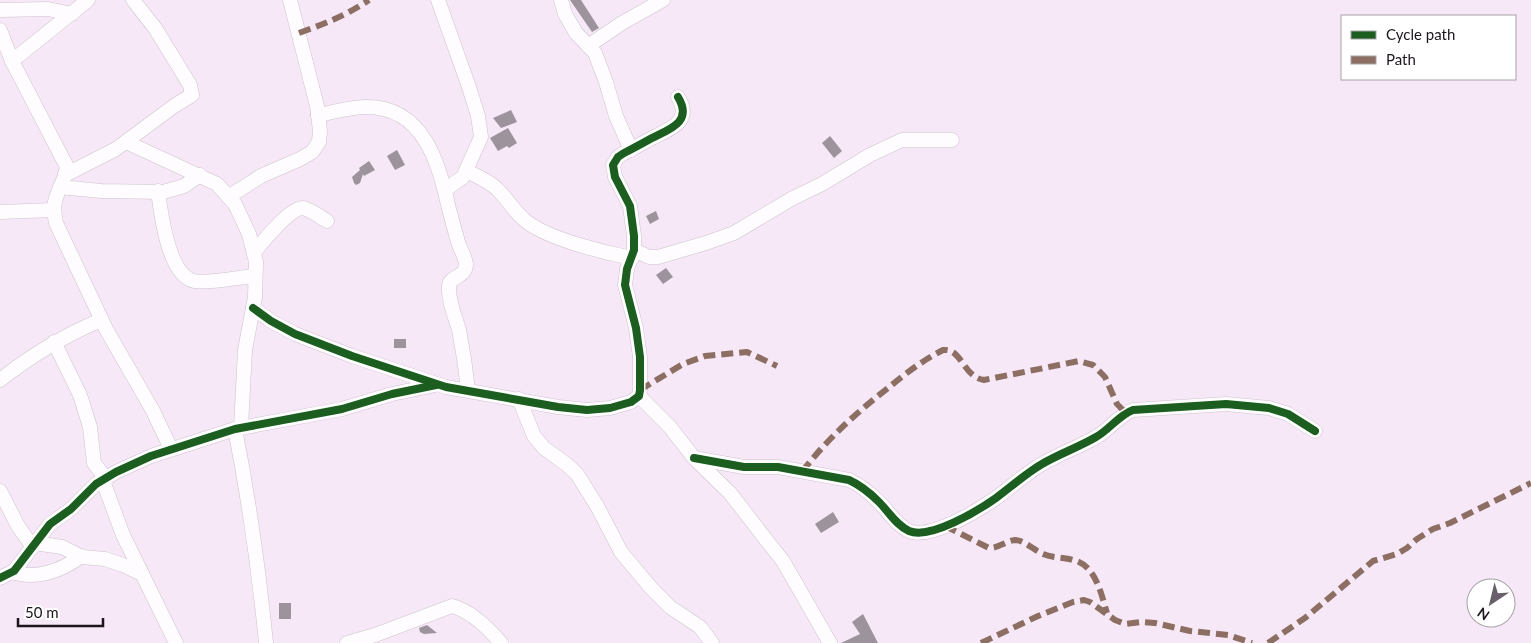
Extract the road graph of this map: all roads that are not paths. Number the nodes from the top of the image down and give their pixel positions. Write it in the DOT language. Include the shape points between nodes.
graph roads {
  1 [pos="88,0"];
  2 [pos="133,0"];
  3 [pos="290,0"];
  4 [pos="438,0"];
  5 [pos="561,0"];
  6 [pos="663,0"];
  7 [pos="0,10"];
  8 [pos="72,14"];
  9 [pos="0,30"];
  10 [pos="588,46"];
  11 [pos="12,61"];
  12 [pos="678,97"];
  13 [pos="318,115"];
  14 [pos="952,140"];
  15 [pos="126,142"];
  16 [pos="631,150"];
  17 [pos="466,171"];
  18 [pos="200,175"];
  19 [pos="62,181"];
  20 [pos="445,190"];
  21 [pos="158,191"];
  22 [pos="228,197"];
  23 [pos="53,210"];
  24 [pos="0,212"];
  25 [pos="327,221"];
  26 [pos="254,252"];
  27 [pos="633,254"];
  28 [pos="256,276"];
  29 [pos="253,308"];
  30 [pos="101,320"];
  31 [pos="54,342"];
  32 [pos="0,380"];
  33 [pos="438,384"];
  34 [pos="468,390"];
  35 [pos="639,396"];
  36 [pos="519,399"];
  37 [pos="238,428"];
  38 [pos="1315,431"];
  39 [pos="171,449"];
  40 [pos="694,458"];
  41 [pos="104,480"];
  42 [pos="0,491"];
  43 [pos="33,545"];
  44 [pos="81,556"];
  45 [pos="142,574"];
  46 [pos="6,575"];
  47 [pos="176,643"];
  48 [pos="266,643"];
  49 [pos="346,643"];
  50 [pos="502,643"];
  51 [pos="712,643"];
  52 [pos="830,643"];
  1 -- 8 [label="street"];
  2 -- 15 [label="street" via="155,28 193,92"];
  3 -- 13 [label="street"];
  4 -- 17 [label="street" via="478,116 481,137"];
  5 -- 10 [label="street" via="570,25"];
  6 -- 10 [label="street"];
  7 -- 8 [label="street" via="48,9"];
  8 -- 11 [label="street"];
  9 -- 11 [label="street"];
  10 -- 16 [label="street" via="600,64 616,116"];
  11 -- 19 [label="street" via="65,162 67,168"];
  12 -- 16 [label="street" via="682,112 677,126"];
  13 -- 20 [label="street" via="365,106 397,112 415,126 430,148"];
  13 -- 22 [label="street" via="319,142 312,152 261,176"];
  14 -- 27 [label="street" via="902,140 734,233 658,257"];
  15 -- 18 [label="street"];
  15 -- 19 [label="street"];
  16 -- 27 [label="street" via="618,157 613,168 630,206"];
  17 -- 20 [label="street"];
  17 -- 27 [label="street" via="499,190 528,224 596,250"];
  18 -- 21 [label="street" via="184,186"];
  18 -- 22 [label="street" via="217,184"];
  19 -- 21 [label="street" via="101,191"];
  19 -- 23 [label="street"];
  20 -- 34 [label="street" via="466,265 460,276 451,280 449,285"];
  21 -- 28 [label="street" via="170,250 176,266 187,279 206,282"];
  22 -- 26 [label="street" via="235,204"];
  23 -- 24 [label="street"];
  23 -- 30 [label="street"];
  25 -- 26 [label="street" via="306,209 296,210"];
  26 -- 28 [label="street"];
  27 -- 35 [label="street" via="625,285 640,357"];
  28 -- 29 [label="street"];
  29 -- 33 [label="street" via="295,334"];
  29 -- 37 [label="street" via="245,350"];
  30 -- 31 [label="street"];
  30 -- 39 [label="street" via="154,411"];
  31 -- 32 [label="street"];
  31 -- 41 [label="street" via="80,395 90,426 94,463"];
  33 -- 34 [label="street"];
  33 -- 37 [label="street" via="342,408"];
  34 -- 36 [label="street"];
  35 -- 36 [label="street" via="610,408 587,410"];
  35 -- 40 [label="street" via="670,427"];
  36 -- 51 [label="street" via="534,436 576,474 621,552 651,588 670,607 700,626"];
  37 -- 39 [label="street"];
  37 -- 48 [label="street" via="261,584"];
  38 -- 40 [label="street" via="1288,414 1269,408 1226,404 1133,410 1098,437 1042,464 977,510 945,526 921,533 910,531 897,522 859,484 848,480 778,467 744,467"];
  39 -- 41 [label="street"];
  40 -- 52 [label="street" via="730,493 783,562"];
  41 -- 43 [label="street" via="50,524"];
  41 -- 45 [label="street" via="123,535"];
  42 -- 43 [label="street" via="18,526"];
  43 -- 44 [label="street" via="62,547"];
  43 -- 46 [label="street"];
  44 -- 45 [label="street" via="105,559"];
  44 -- 46 [label="street" via="45,573"];
  45 -- 47 [label="street"];
  49 -- 50 [label="street" via="452,606 484,626"];
}
